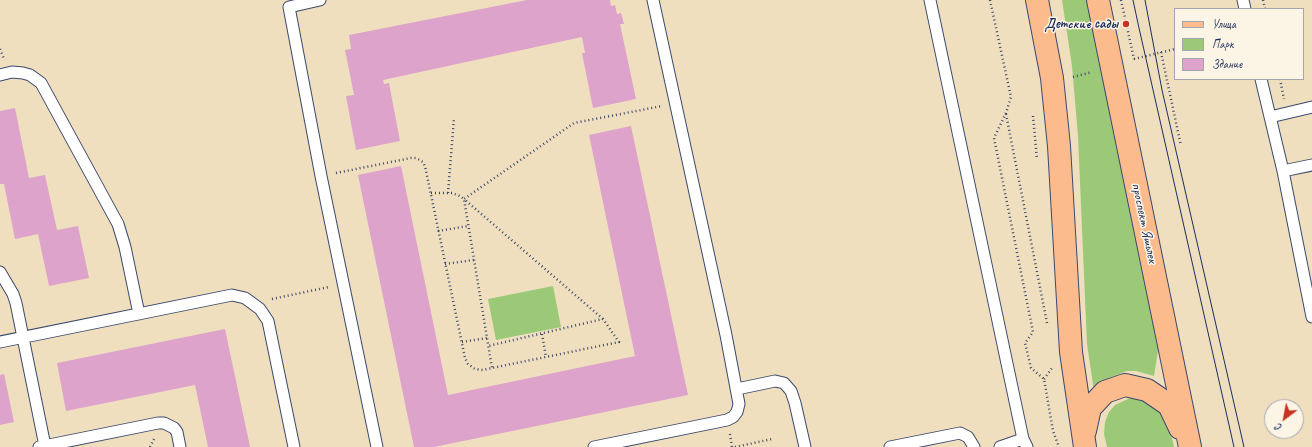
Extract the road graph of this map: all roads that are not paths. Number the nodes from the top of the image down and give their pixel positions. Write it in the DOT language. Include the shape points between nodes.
graph roads {
  1 [pos="320,0"];
  2 [pos="653,0"];
  3 [pos="930,0"];
  4 [pos="1037,0"];
  5 [pos="1098,0"];
  6 [pos="0,75"];
  7 [pos="1261,80"];
  8 [pos="1312,107"];
  9 [pos="1270,117"];
  10 [pos="1312,165"];
  11 [pos="1283,171"];
  12 [pos="0,272"];
  13 [pos="139,314"];
  14 [pos="1312,317"];
  15 [pos="23,337"];
  16 [pos="0,342"];
  17 [pos="737,389"];
  18 [pos="1084,442"];
  19 [pos="1025,443"];
  20 [pos="42,446"];
  21 [pos="180,447"];
  22 [pos="294,447"];
  23 [pos="377,447"];
  24 [pos="594,447"];
  25 [pos="805,447"];
  26 [pos="890,447"];
  27 [pos="974,447"];
  28 [pos="1000,447"];
  29 [pos="1190,447"];
  1 -- 23 [label="lane" via="289,7"];
  2 -- 17 [label="lane"];
  3 -- 19 [label="lane"];
  4 -- 18 [label="main road" via="1052,78 1059,146 1071,352"];
  5 -- 29 [label="main road, проспект Яшьлек"];
  6 -- 13 [label="lane" via="23,73 41,83 118,224"];
  7 -- 9 [label="lane"];
  8 -- 9 [label="lane"];
  9 -- 11 [label="lane"];
  10 -- 11 [label="lane"];
  11 -- 14 [label="lane"];
  12 -- 15 [label="lane" via="15,298"];
  13 -- 15 [label="lane"];
  13 -- 22 [label="lane" via="232,295 254,303 268,321"];
  15 -- 16 [label="lane"];
  15 -- 20 [label="lane"];
  17 -- 24 [label="lane" via="740,404 737,412 727,420"];
  17 -- 25 [label="lane" via="775,381 784,383 791,391 795,403"];
  18 -- 29 [label="main road" via="1090,408 1105,392 1125,385 1147,390 1169,405"];
  19 -- 28 [label="lane"];
  20 -- 21 [label="lane" via="164,423 177,432"];
  26 -- 27 [label="lane" via="960,433 968,437"];
}
